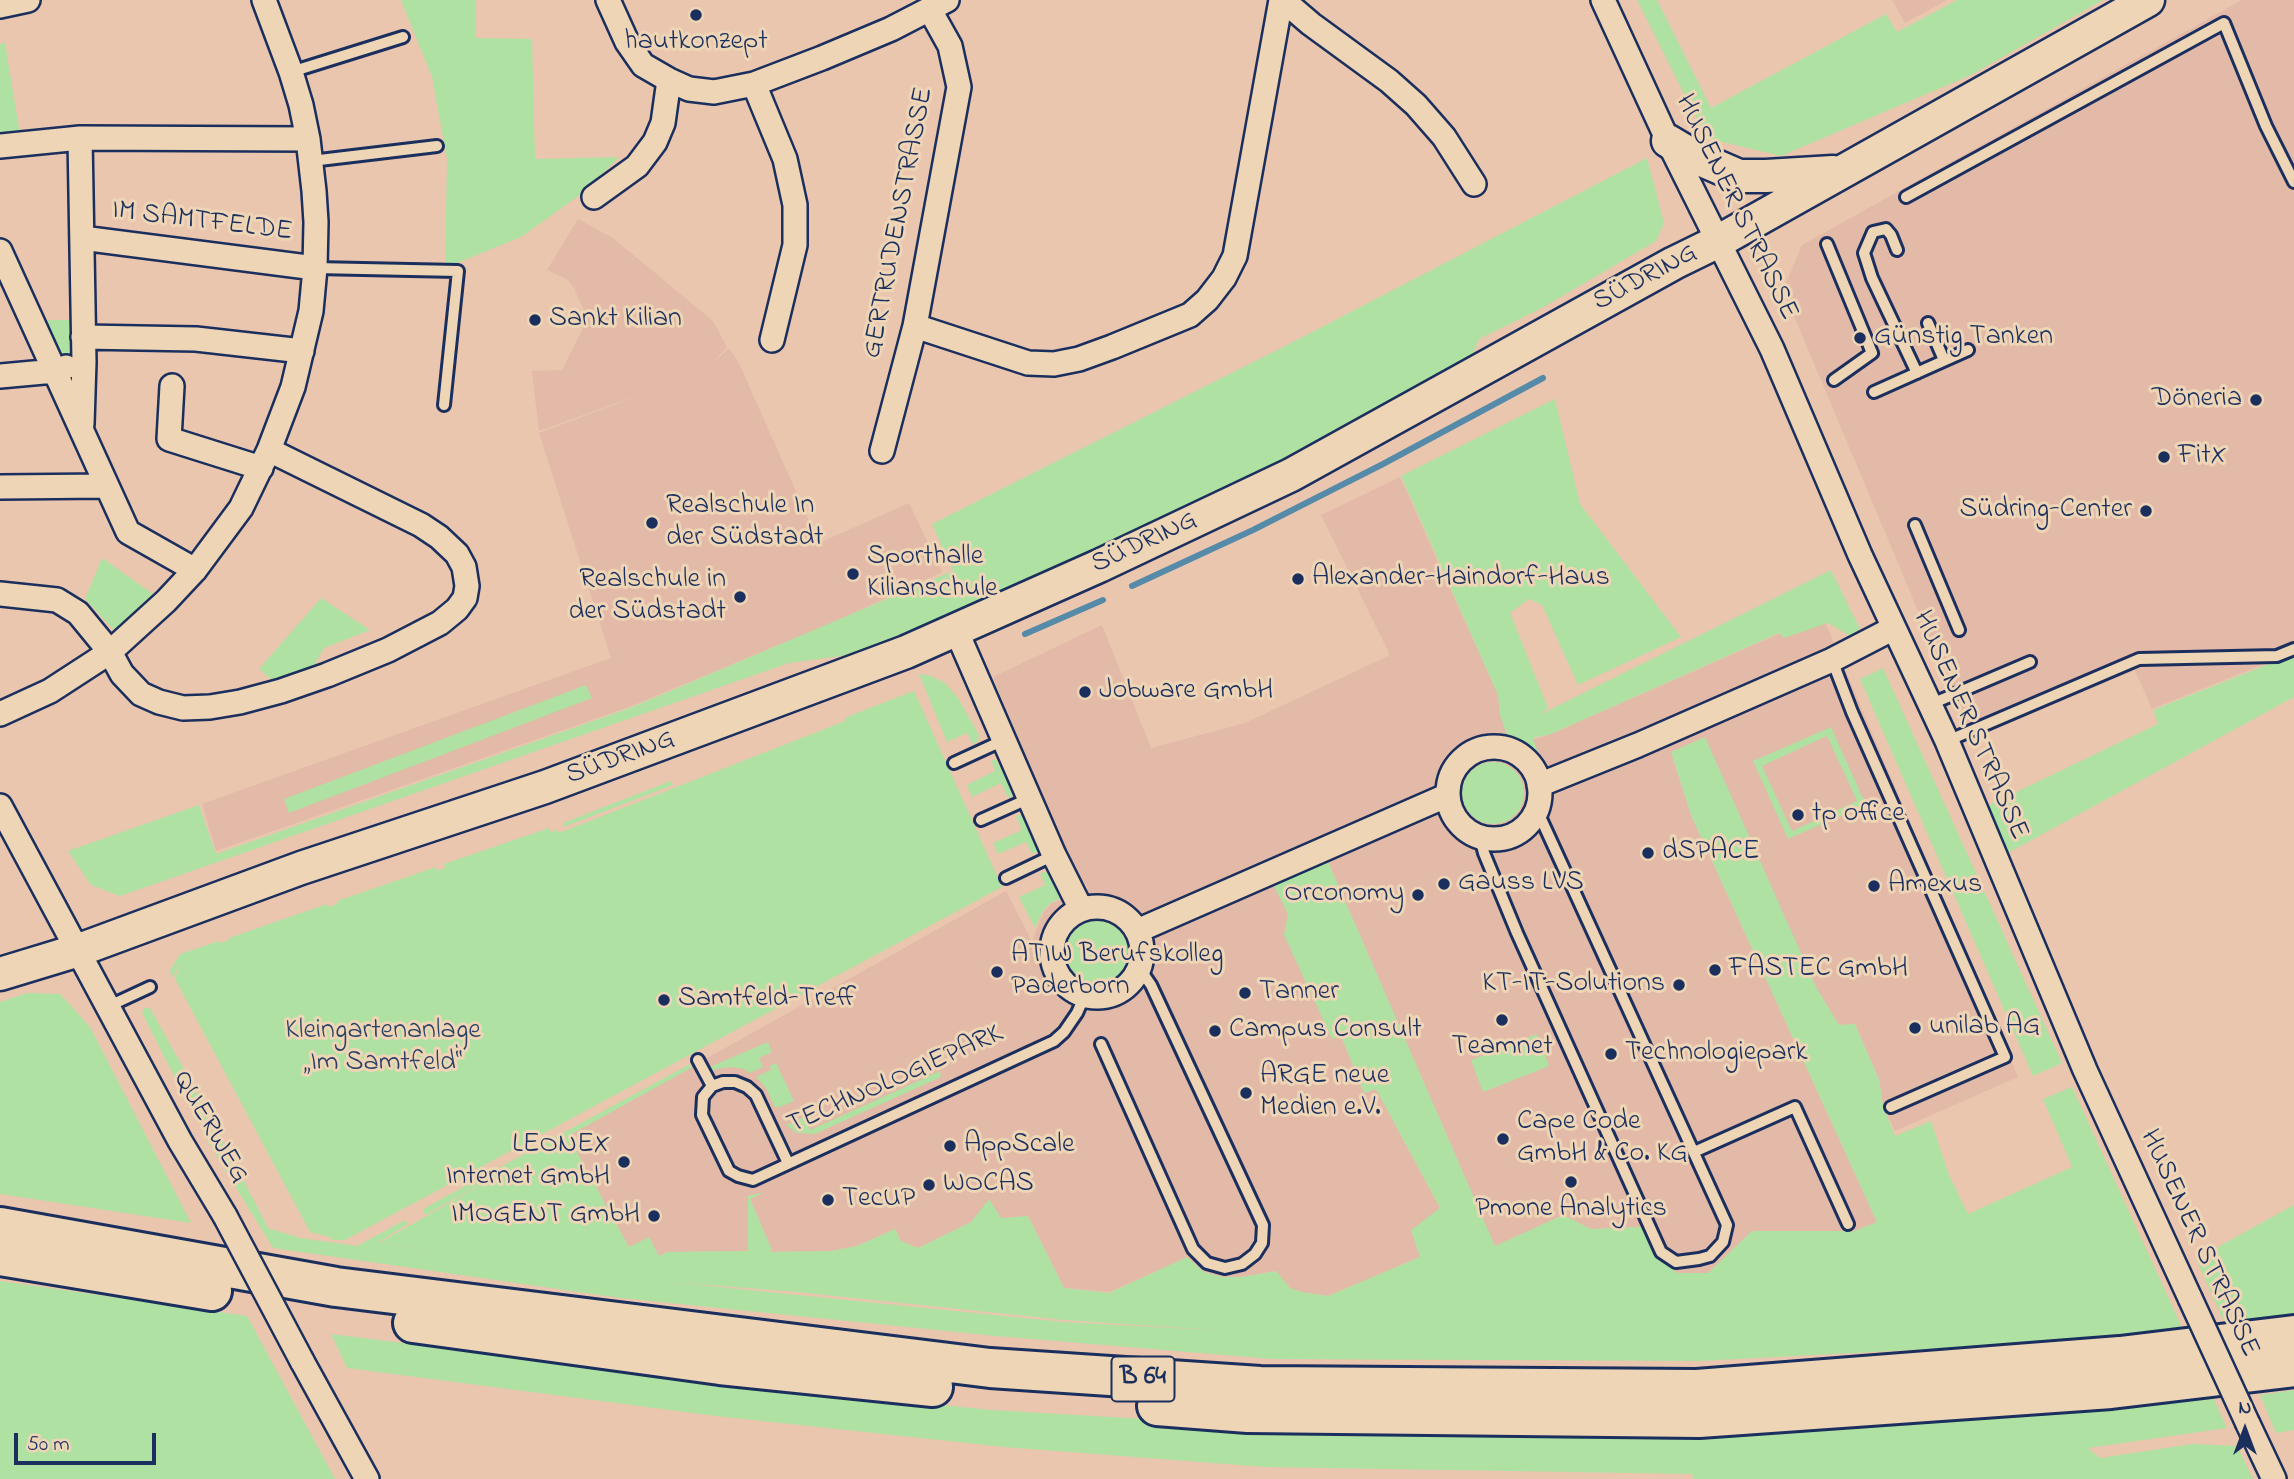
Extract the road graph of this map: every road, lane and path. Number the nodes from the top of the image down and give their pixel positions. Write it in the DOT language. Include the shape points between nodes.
graph roads {
  1 [pos="28,0"];
  2 [pos="264,0"];
  3 [pos="608,0"];
  4 [pos="1282,0"];
  5 [pos="1602,0"];
  6 [pos="2148,0"];
  7 [pos="938,5"];
  8 [pos="0,6"];
  9 [pos="403,37"];
  10 [pos="291,72"];
  11 [pos="669,80"];
  12 [pos="754,84"];
  13 [pos="80,138"];
  14 [pos="1668,141"];
  15 [pos="0,146"];
  16 [pos="437,146"];
  17 [pos="309,150"];
  18 [pos="1841,171"];
  19 [pos="2294,182"];
  20 [pos="1474,184"];
  21 [pos="594,197"];
  22 [pos="1906,197"];
  23 [pos="82,238"];
  24 [pos="1719,241"];
  25 [pos="1826,244"];
  26 [pos="1898,250"];
  27 [pos="1,257"];
  28 [pos="315,268"];
  29 [pos="1928,323"];
  30 [pos="915,327"];
  31 [pos="83,337"];
  32 [pos="772,340"];
  33 [pos="1968,350"];
  34 [pos="302,351"];
  35 [pos="1944,360"];
  36 [pos="84,362"];
  37 [pos="55,371"];
  38 [pos="1917,373"];
  39 [pos="0,376"];
  40 [pos="1834,380"];
  41 [pos="172,386"];
  42 [pos="1874,392"];
  43 [pos="444,405"];
  44 [pos="82,431"];
  45 [pos="882,451"];
  46 [pos="265,459"];
  47 [pos="0,486"];
  48 [pos="106,486"];
  49 [pos="1915,525"];
  50 [pos="194,570"];
  51 [pos="0,594"];
  52 [pos="1894,628"];
  53 [pos="1959,630"];
  54 [pos="956,631"];
  55 [pos="2294,649"];
  56 [pos="110,652"];
  57 [pos="1832,660"];
  58 [pos="2030,662"];
  59 [pos="1929,705"];
  60 [pos="0,715"];
  61 [pos="1004,740"];
  62 [pos="1947,741"];
  63 [pos="954,763"];
  64 [pos="1539,785"];
  65 [pos="1448,795"];
  66 [pos="1030,798"];
  67 [pos="0,806"];
  68 [pos="1537,810"];
  69 [pos="981,820"];
  70 [pos="1480,837"];
  71 [pos="1054,855"];
  72 [pos="1006,878"];
  73 [pos="1081,909"];
  74 [pos="1137,931"];
  75 [pos="79,950"];
  76 [pos="1140,969"];
  77 [pos="0,975"];
  78 [pos="150,987"];
  79 [pos="1085,995"];
  80 [pos="107,1007"];
  81 [pos="1101,1044"];
  82 [pos="698,1060"];
  83 [pos="712,1086"];
  84 [pos="1891,1107"];
  85 [pos="1694,1152"];
  86 [pos="788,1163"];
  87 [pos="1848,1224"];
  88 [pos="0,1227"];
  89 [pos="0,1256"];
  90 [pos="2294,1335"];
  91 [pos="2294,1367"];
  92 [pos="367,1479"];
  93 [pos="2274,1479"];
  1 -- 8 [label="street"];
  2 -- 10 [label="street, IM SAMTFELDE"];
  3 -- 11 [label="street" via="643,65"];
  4 -- 20 [label="street" via="1416,105 1444,137"];
  4 -- 30 [label="street" via="1235,256 1207,300 1190,315 1079,359 1054,364 1028,363"];
  5 -- 14 [label="street, HUSENER STRASSE"];
  6 -- 18 [label="main road, SÜDRING"];
  7 -- 12 [label="street" via="891,29"];
  7 -- 30 [label="street, GERTRUDENSTRASSE" via="958,88"];
  9 -- 10 [label="lane"];
  10 -- 17 [label="street, IM SAMTFELDE"];
  11 -- 12 [label="street" via="713,92"];
  11 -- 21 [label="street" via="663,123 655,142 638,166"];
  12 -- 32 [label="street" via="785,159 795,205 795,245"];
  13 -- 15 [label="street"];
  13 -- 17 [label="street"];
  13 -- 23 [label="street, IM SAMTFELDE"];
  14 -- 18 [label="main road" via="1739,176"];
  14 -- 24 [label="street, HUSENER STRASSE"];
  16 -- 17 [label="lane"];
  17 -- 28 [label="street, IM SAMTFELDE"];
  18 -- 24 [label="main road, SÜDRING"];
  19 -- 22 [label="lane" via="2224,23"];
  23 -- 28 [label="street, IM SAMTFELDE"];
  23 -- 31 [label="street, IM SAMTFELDE"];
  24 -- 52 [label="street, HUSENER STRASSE" via="1772,349"];
  24 -- 54 [label="main road, SÜDRING" via="1291,475"];
  25 -- 40 [label="lane" via="1872,353"];
  26 -- 38 [label="lane" via="1886,229 1873,232 1864,253"];
  27 -- 37 [label="street"];
  28 -- 34 [label="street, IM SAMTFELDE"];
  28 -- 43 [label="lane" via="458,271"];
  29 -- 35 [label="lane"];
  30 -- 45 [label="street, GERTRUDENSTRASSE"];
  31 -- 34 [label="street" via="197,339"];
  31 -- 36 [label="street, IM SAMTFELDE"];
  33 -- 35 [label="lane"];
  34 -- 46 [label="street, IM SAMTFELDE"];
  35 -- 38 [label="lane"];
  36 -- 37 [label="street"];
  36 -- 44 [label="street, IM SAMTFELDE"];
  37 -- 39 [label="street"];
  37 -- 44 [label="street"];
  38 -- 42 [label="lane"];
  41 -- 46 [label="street" via="170,439"];
  44 -- 48 [label="street"];
  46 -- 50 [label="street, IM SAMTFELDE" via="241,508"];
  46 -- 56 [label="street" via="421,525 439,537 464,567 467,586 457,609 388,650 281,691 211,707 183,708 141,694"];
  47 -- 48 [label="street"];
  48 -- 50 [label="street" via="128,532"];
  49 -- 53 [label="lane"];
  50 -- 56 [label="street, IM SAMTFELDE"];
  51 -- 56 [label="street" via="57,600 78,613"];
  52 -- 57 [label="street"];
  52 -- 59 [label="street, HUSENER STRASSE"];
  54 -- 61 [label="street"];
  54 -- 75 [label="main road, SÜDRING" via="545,787 301,868"];
  55 -- 62 [label="lane" via="2277,656 2139,659"];
  56 -- 60 [label="street, IM SAMTFELDE" via="50,691"];
  57 -- 64 [label="street"];
  57 -- 84 [label="lane" via="2005,1057"];
  58 -- 59 [label="lane"];
  59 -- 62 [label="street, HUSENER STRASSE"];
  61 -- 63 [label="lane"];
  61 -- 66 [label="street"];
  62 -- 93 [label="street, HUSENER STRASSE, bridge" via="2085,1070"];
  64 -- 65 [label="street" via="1527,761 1505,748 1489,747 1461,760 1450,777"];
  64 -- 68 [label="street"];
  65 -- 70 [label="street" via="1451,811 1462,827"];
  65 -- 74 [label="street"];
  66 -- 69 [label="lane"];
  66 -- 71 [label="street"];
  67 -- 75 [label="street, QUERWEG"];
  68 -- 70 [label="street" via="1518,832 1496,839"];
  68 -- 85 [label="lane"];
  70 -- 85 [label="lane" via="1517,933 1661,1252 1676,1262 1710,1256 1726,1233 1727,1225"];
  71 -- 72 [label="lane"];
  71 -- 73 [label="street"];
  73 -- 74 [label="street" via="1115,910"];
  73 -- 79 [label="street" via="1055,934 1052,958 1061,980"];
  74 -- 76 [label="street" via="1143,957"];
  75 -- 77 [label="main road, SÜDRING"];
  75 -- 80 [label="street, QUERWEG"];
  76 -- 79 [label="street" via="1115,994"];
  76 -- 81 [label="lane" via="1263,1225 1262,1243 1242,1264 1225,1268 1207,1263 1193,1249"];
  78 -- 80 [label="lane"];
  79 -- 86 [label="lane, TECHNOLOGIEPARK" via="1054,1041"];
  80 -- 92 [label="street, QUERWEG, bridge"];
  82 -- 83 [label="lane"];
  83 -- 86 [label="lane, TECHNOLOGIEPARK" via="735,1082 756,1096"];
  83 -- 86 [label="lane, TECHNOLOGIEPARK" via="703,1097 702,1115 729,1171 753,1180"];
  85 -- 87 [label="lane" via="1796,1107"];
  88 -- 90 [label="highway, B 64" via="363,1290 990,1368 1260,1386 1697,1389 2120,1356"];
  89 -- 91 [label="highway, B 64" via="334,1312 720,1365 991,1394 1248,1413 1699,1418 2111,1389"];
}
